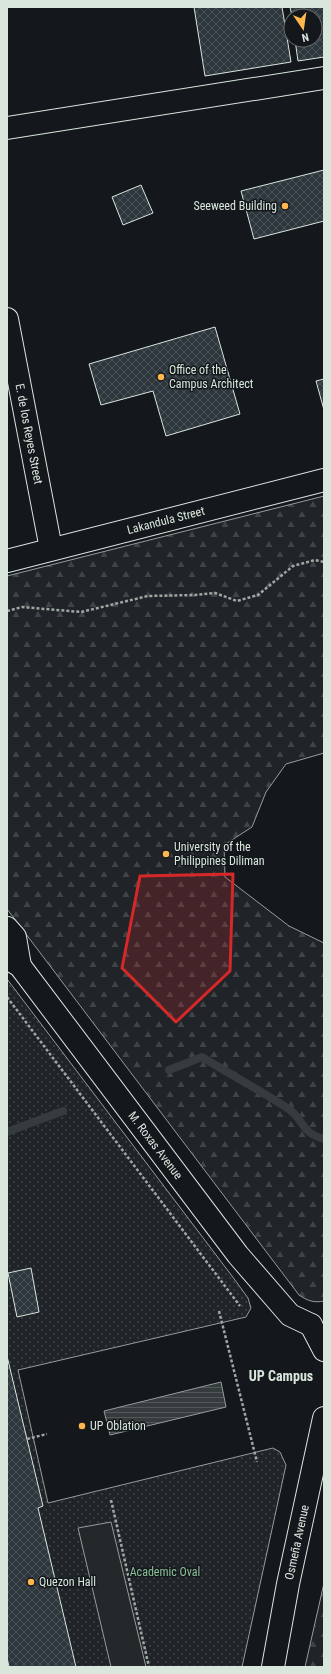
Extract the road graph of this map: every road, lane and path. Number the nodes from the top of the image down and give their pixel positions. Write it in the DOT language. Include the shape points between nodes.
graph roads {
  1 [pos="324,78"];
  2 [pos="7,128"];
  3 [pos="7,319"];
  4 [pos="324,480"];
  5 [pos="51,549"];
  6 [pos="7,561"];
  7 [pos="324,562"];
  8 [pos="7,611"];
  9 [pos="7,928"];
  10 [pos="14,962"];
  11 [pos="7,997"];
  12 [pos="240,1306"];
  13 [pos="219,1311"];
  14 [pos="318,1323"];
  15 [pos="324,1350"];
  16 [pos="324,1418"];
  17 [pos="47,1434"];
  18 [pos="27,1439"];
  19 [pos="257,1462"];
  20 [pos="111,1500"];
  21 [pos="149,1667"];
  22 [pos="273,1667"];
  1 -- 2 [label="street"];
  3 -- 5 [label="street, E. de los Reyes Street"];
  4 -- 5 [label="street, Lakandula Street"];
  5 -- 6 [label="street, Lakandula Street"];
  7 -- 8 [label="path" via="315,560 293,566 258,595 237,601 215,592 148,596 81,612 22,607"];
  9 -- 10 [label="street" via="15,937"];
  10 -- 14 [label="street, M. Roxas Avenue" via="238,1255 290,1315"];
  11 -- 12 [label="path"];
  13 -- 19 [label="path"];
  14 -- 15 [label="street"];
  16 -- 22 [label="street, Osmeña Avenue"];
  17 -- 18 [label="path"];
  20 -- 21 [label="path"];
}
